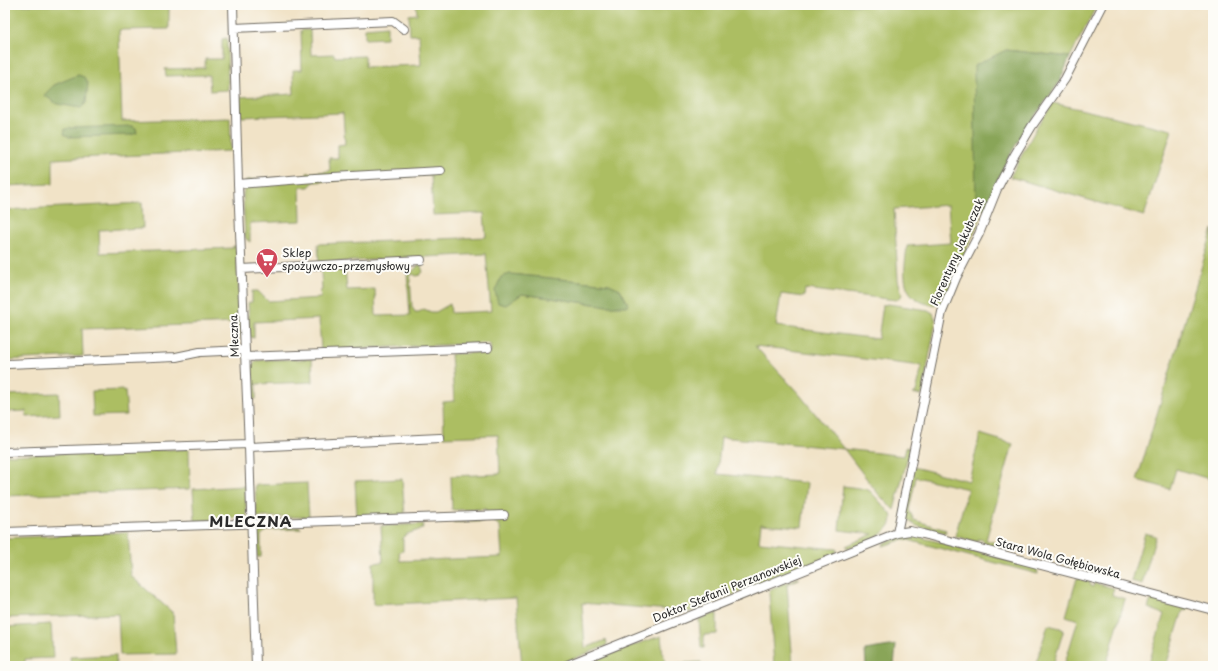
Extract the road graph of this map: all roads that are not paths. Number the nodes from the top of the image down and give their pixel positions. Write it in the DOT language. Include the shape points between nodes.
graph roads {
  1 [pos="233,5"];
  2 [pos="1103,5"];
  3 [pos="234,28"];
  4 [pos="404,29"];
  5 [pos="441,171"];
  6 [pos="238,184"];
  7 [pos="420,260"];
  8 [pos="242,269"];
  9 [pos="488,348"];
  10 [pos="245,353"];
  11 [pos="8,364"];
  12 [pos="440,438"];
  13 [pos="249,445"];
  14 [pos="5,452"];
  15 [pos="504,515"];
  16 [pos="252,523"];
  17 [pos="5,532"];
  18 [pos="897,533"];
  19 [pos="1213,610"];
  20 [pos="256,666"];
  21 [pos="565,666"];
  1 -- 3 [label="street, Mleczna"];
  2 -- 18 [label="street, Florentyny Jakubczak" via="1065,79 1014,156 942,312"];
  3 -- 4 [label="street" via="393,21"];
  3 -- 6 [label="street, Mleczna"];
  5 -- 6 [label="street"];
  6 -- 8 [label="street, Mleczna"];
  7 -- 8 [label="street"];
  8 -- 10 [label="street, Mleczna"];
  9 -- 10 [label="street"];
  10 -- 11 [label="street" via="200,352 176,356"];
  10 -- 13 [label="street, Mleczna"];
  12 -- 13 [label="street"];
  13 -- 14 [label="street"];
  13 -- 16 [label="street, Mleczna"];
  15 -- 16 [label="street"];
  16 -- 17 [label="street"];
  16 -- 20 [label="street, Mleczna"];
  18 -- 19 [label="street, Stara Wola Gołębiowska" via="923,534"];
  18 -- 21 [label="street, Doktor Stefanii Perzanowskiej"];
}
